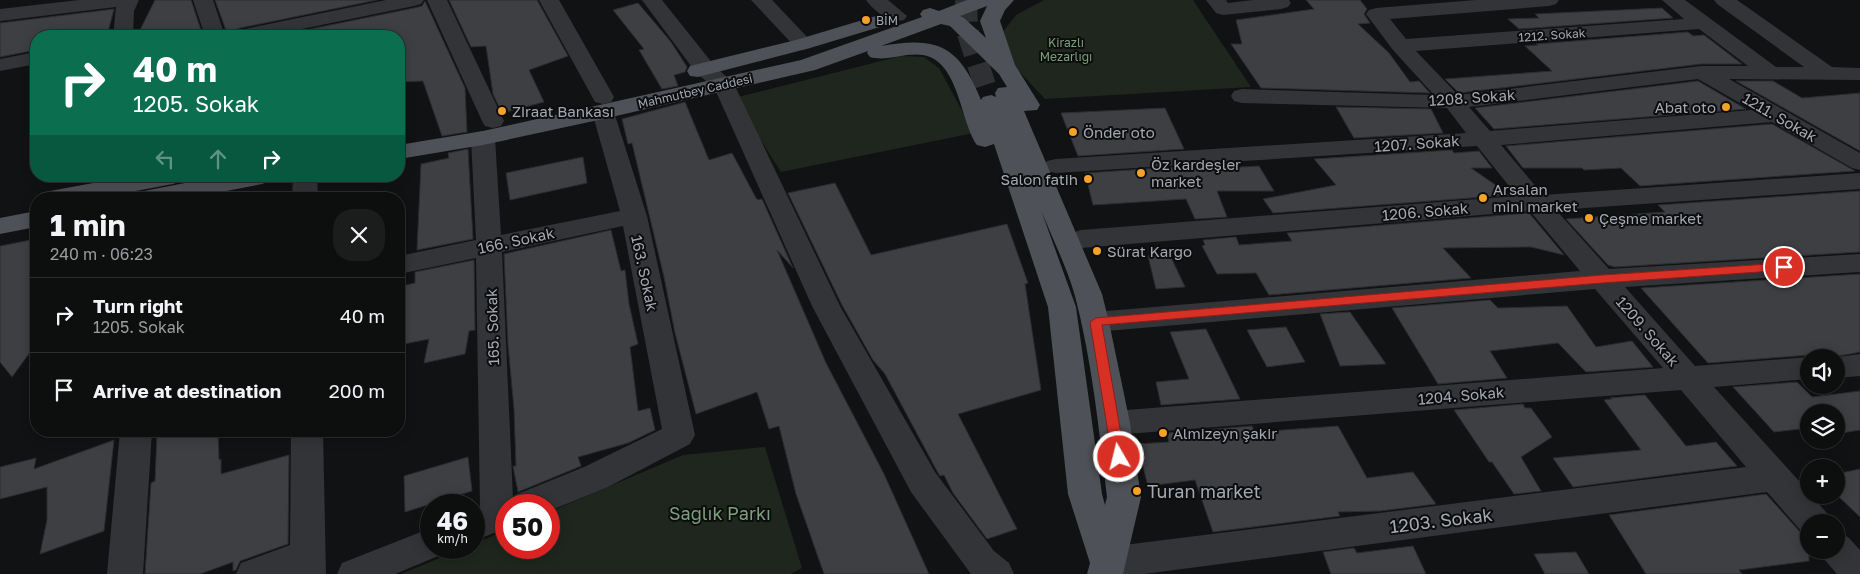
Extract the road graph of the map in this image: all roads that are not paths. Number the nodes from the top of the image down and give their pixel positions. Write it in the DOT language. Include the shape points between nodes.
graph roads {
  1 [pos="129,0"];
  2 [pos="203,0"];
  3 [pos="414,0"];
  4 [pos="436,0"];
  5 [pos="549,0"];
  6 [pos="652,0"];
  7 [pos="761,0"];
  8 [pos="876,0"];
  9 [pos="984,0"];
  10 [pos="1004,0"];
  11 [pos="1216,0"];
  12 [pos="1549,0"];
  13 [pos="1672,0"];
  14 [pos="1724,0"];
  15 [pos="1281,3"];
  16 [pos="937,6"];
  17 [pos="328,8"];
  18 [pos="1386,9"];
  19 [pos="0,15"];
  20 [pos="897,16"];
  21 [pos="1704,23"];
  22 [pos="123,30"];
  23 [pos="213,30"];
  24 [pos="259,30"];
  25 [pos="334,30"];
  26 [pos="1400,46"];
  27 [pos="805,55"];
  28 [pos="30,59"];
  29 [pos="0,65"];
  30 [pos="1701,72"];
  31 [pos="1770,72"];
  32 [pos="1828,74"];
  33 [pos="1860,74"];
  34 [pos="714,76"];
  35 [pos="1000,86"];
  36 [pos="1242,96"];
  37 [pos="1453,102"];
  38 [pos="603,104"];
  39 [pos="1777,115"];
  40 [pos="488,129"];
  41 [pos="405,136"];
  42 [pos="1483,139"];
  43 [pos="405,150"];
  44 [pos="1860,163"];
  45 [pos="1056,166"];
  46 [pos="1860,181"];
  47 [pos="209,182"];
  48 [pos="156,188"];
  49 [pos="117,192"];
  50 [pos="30,202"];
  51 [pos="1536,202"];
  52 [pos="0,208"];
  53 [pos="634,216"];
  54 [pos="30,220"];
  55 [pos="0,226"];
  56 [pos="1081,239"];
  57 [pos="489,246"];
  58 [pos="1860,263"];
  59 [pos="405,264"];
  60 [pos="1602,279"];
  61 [pos="1082,308"];
  62 [pos="1860,365"];
  63 [pos="1845,366"];
  64 [pos="1800,369"];
  65 [pos="1688,376"];
  66 [pos="1114,423"];
  67 [pos="136,437"];
  68 [pos="307,437"];
  69 [pos="1775,477"];
  70 [pos="500,494"];
  71 [pos="555,494"];
  72 [pos="1807,514"];
  73 [pos="420,548"];
  74 [pos="1845,558"];
  75 [pos="308,564"];
  76 [pos="1106,569"];
  77 [pos="125,574"];
  78 [pos="254,574"];
  79 [pos="355,574"];
  80 [pos="996,574"];
  81 [pos="1859,574"];
  1 -- 19 [label="street"];
  1 -- 22 [label="street" via="124,11"];
  2 -- 23 [label="street"];
  3 -- 17 [label="street"];
  4 -- 40 [label="street"];
  5 -- 38 [label="street, 163. Sokak"];
  6 -- 34 [label="street"];
  7 -- 27 [label="street"];
  8 -- 20 [label="street"];
  9 -- 16 [label="main road, Mahmutbey Caddesi"];
  10 -- 35 [label="main road" via="996,7 990,21"];
  11 -- 15 [label="street" via="1223,9"];
  12 -- 18 [label="street"];
  13 -- 21 [label="street"];
  14 -- 32 [label="street"];
  16 -- 20 [label="main road"];
  16 -- 27 [label="main road, Mahmutbey Caddesi" via="910,29"];
  16 -- 35 [label="main road" via="958,22"];
  17 -- 24 [label="street"];
  17 -- 25 [label="street"];
  18 -- 26 [label="street"];
  20 -- 27 [label="main road"];
  21 -- 26 [label="street, 1212. Sokak"];
  21 -- 31 [label="street"];
  26 -- 37 [label="street"];
  27 -- 34 [label="main road, Mahmutbey Caddesi"];
  27 -- 61 [label="main road" via="918,48 946,58 968,96 1029,258"];
  28 -- 29 [label="street"];
  30 -- 31 [label="street, 1208. Sokak"];
  30 -- 37 [label="street, 1208. Sokak"];
  30 -- 39 [label="street, 1211. Sokak"];
  31 -- 32 [label="street"];
  32 -- 33 [label="street"];
  34 -- 38 [label="main road, Mahmutbey Caddesi"];
  34 -- 80 [label="street" via="826,306 923,482 982,562"];
  35 -- 45 [label="main road" via="1025,96"];
  35 -- 61 [label="main road"];
  36 -- 37 [label="street, 1208. Sokak"];
  37 -- 42 [label="street, 1209. Sokak"];
  38 -- 40 [label="main road, Mahmutbey Caddesi"];
  38 -- 53 [label="street, 163. Sokak"];
  39 -- 42 [label="street, 1207. Sokak"];
  39 -- 44 [label="street, 1211. Sokak"];
  40 -- 41 [label="main road, Mahmutbey Caddesi"];
  40 -- 43 [label="main road, Mahmutbey Caddesi"];
  40 -- 57 [label="street, 165. Sokak"];
  42 -- 45 [label="street, 1207. Sokak"];
  42 -- 51 [label="street, 1209. Sokak"];
  45 -- 56 [label="main road"];
  46 -- 51 [label="street, 1206. Sokak"];
  47 -- 48 [label="main road"];
  48 -- 49 [label="main road"];
  50 -- 52 [label="main road"];
  51 -- 56 [label="street, 1206. Sokak"];
  51 -- 60 [label="street, 1209. Sokak"];
  53 -- 57 [label="street, 166. Sokak"];
  53 -- 71 [label="street, 163. Sokak" via="679,435 596,478"];
  54 -- 55 [label="main road"];
  56 -- 61 [label="main road"];
  57 -- 59 [label="street, 166. Sokak"];
  57 -- 70 [label="street, 165. Sokak"];
  58 -- 60 [label="street"];
  60 -- 61 [label="street"];
  60 -- 65 [label="street, 1209. Sokak"];
  61 -- 66 [label="main road"];
  61 -- 76 [label="main road" via="1085,494"];
  62 -- 63 [label="street"];
  64 -- 65 [label="street, 1204. Sokak"];
  65 -- 66 [label="street, 1204. Sokak"];
  65 -- 69 [label="street, 1209. Sokak"];
  66 -- 76 [label="main road" via="1124,497"];
  67 -- 77 [label="street"];
  68 -- 75 [label="street"];
  69 -- 72 [label="street, 1209. Sokak"];
  69 -- 76 [label="street, 1203. Sokak"];
  73 -- 79 [label="street"];
  74 -- 81 [label="street"];
  75 -- 78 [label="street"];
}
